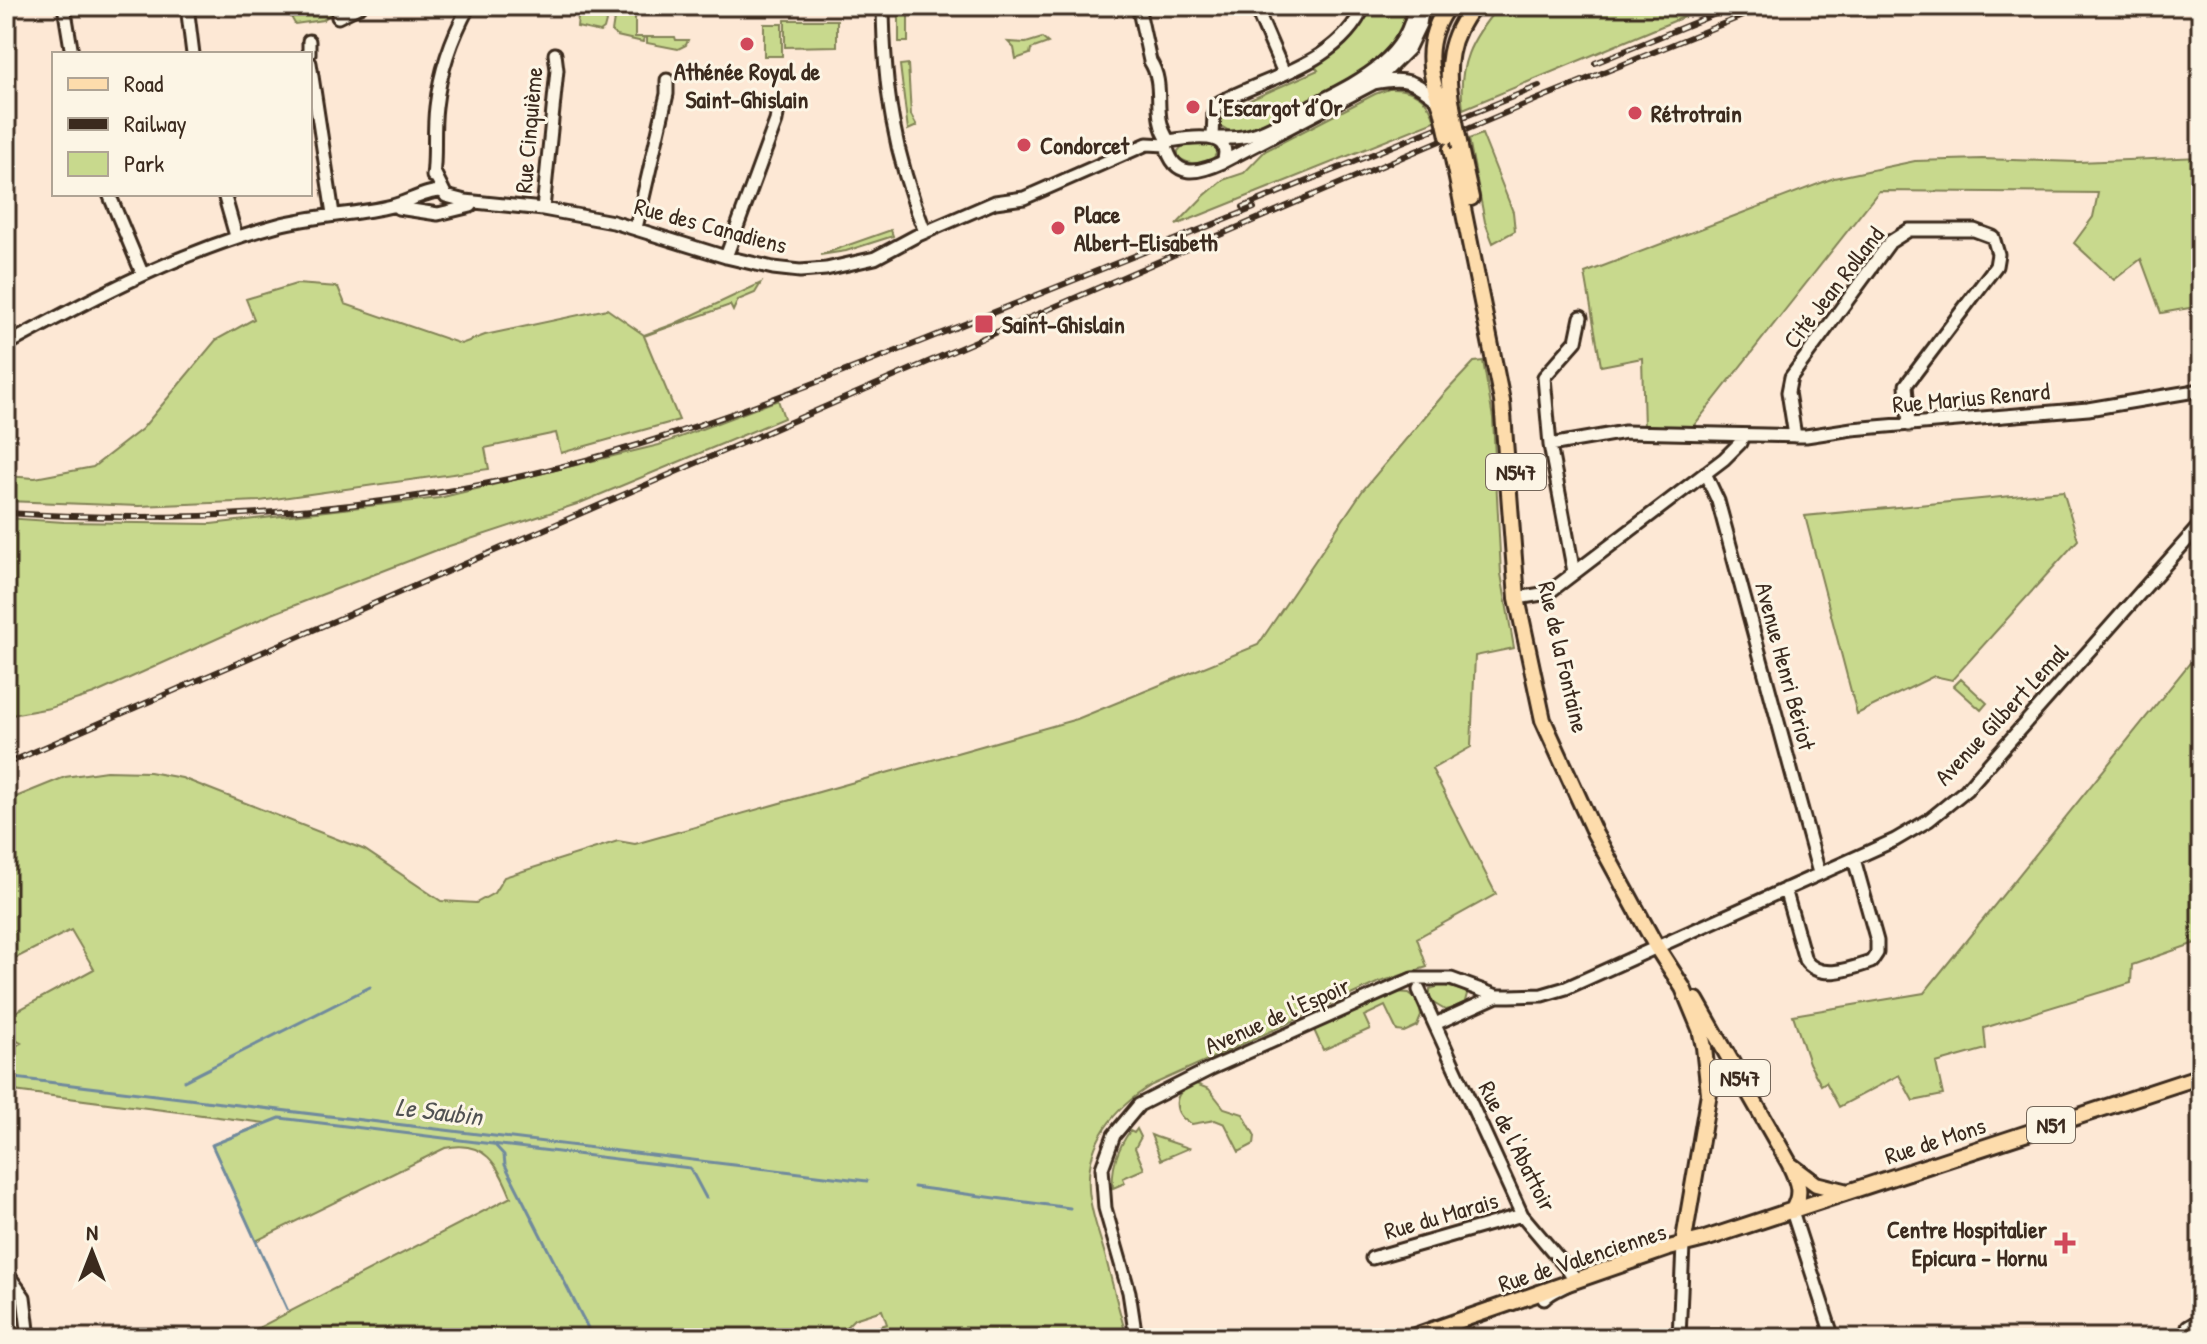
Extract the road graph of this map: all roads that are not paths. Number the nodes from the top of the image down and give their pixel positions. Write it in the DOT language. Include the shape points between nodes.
graph roads {
  1 [pos="64,6"];
  2 [pos="187,6"];
  3 [pos="360,6"];
  4 [pos="469,6"];
  5 [pos="883,6"];
  6 [pos="1138,6"];
  7 [pos="1255,6"];
  8 [pos="1364,6"];
  9 [pos="1450,6"];
  10 [pos="1474,6"];
  11 [pos="1417,7"];
  12 [pos="338,17"];
  13 [pos="1461,24"];
  14 [pos="309,41"];
  15 [pos="72,52"];
  16 [pos="193,52"];
  17 [pos="309,52"];
  18 [pos="555,54"];
  19 [pos="1448,61"];
  20 [pos="1398,62"];
  21 [pos="1284,73"];
  22 [pos="312,76"];
  23 [pos="1431,76"];
  24 [pos="667,80"];
  25 [pos="1410,81"];
  26 [pos="1374,83"];
  27 [pos="1444,106"];
  28 [pos="778,108"];
  29 [pos="1214,138"];
  30 [pos="1167,143"];
  31 [pos="1223,162"];
  32 [pos="434,172"];
  33 [pos="428,194"];
  34 [pos="445,194"];
  35 [pos="110,196"];
  36 [pos="225,196"];
  37 [pos="480,204"];
  38 [pos="389,207"];
  39 [pos="543,209"];
  40 [pos="445,210"];
  41 [pos="429,212"];
  42 [pos="333,214"];
  43 [pos="636,228"];
  44 [pos="925,232"];
  45 [pos="236,236"];
  46 [pos="726,257"];
  47 [pos="142,273"];
  48 [pos="1581,317"];
  49 [pos="6,345"];
  50 [pos="2201,390"];
  51 [pos="1909,425"];
  52 [pos="1743,435"];
  53 [pos="1795,436"];
  54 [pos="1550,445"];
  55 [pos="1705,473"];
  56 [pos="2201,524"];
  57 [pos="1574,573"];
  58 [pos="1521,598"];
  59 [pos="1854,859"];
  60 [pos="1819,873"];
  61 [pos="1785,889"];
  62 [pos="1660,945"];
  63 [pos="1419,990"];
  64 [pos="1497,996"];
  65 [pos="1435,1024"];
  66 [pos="1737,1073"];
  67 [pos="2201,1076"];
  68 [pos="1708,1079"];
  69 [pos="1789,1163"];
  70 [pos="1849,1192"];
  71 [pos="1792,1211"];
  72 [pos="1522,1215"];
  73 [pos="1683,1245"];
  74 [pos="1372,1258"];
  75 [pos="6,1272"];
  76 [pos="1576,1279"];
  77 [pos="1544,1299"];
  78 [pos="1494,1310"];
  79 [pos="2201,1327"];
  80 [pos="1137,1335"];
  81 [pos="29,1338"];
  82 [pos="1409,1338"];
  83 [pos="1679,1338"];
  84 [pos="1833,1338"];
  85 [pos="2187,1338"];
  1 -- 15 [label="street"];
  2 -- 16 [label="street"];
  3 -- 12 [label="street"];
  4 -- 32 [label="street" via="442,74"];
  5 -- 44 [label="street" via="891,123"];
  6 -- 30 [label="street"];
  7 -- 21 [label="street"];
  8 -- 21 [label="street" via="1331,49"];
  9 -- 13 [label="street"];
  9 -- 23 [label="main road, N547" via="1430,42"];
  10 -- 13 [label="main road, N547"];
  11 -- 20 [label="street" via="1417,33"];
  11 -- 29 [label="street" via="1398,47 1363,78 1255,135"];
  13 -- 19 [label="main road, N547"];
  14 -- 17 [label="street"];
  18 -- 39 [label="street, Rue Cinquième"];
  19 -- 23 [label="street"];
  19 -- 27 [label="main road, N547"];
  20 -- 25 [label="street"];
  20 -- 26 [label="street"];
  21 -- 29 [label="street" via="1217,104"];
  22 -- 42 [label="street"];
  23 -- 25 [label="street"];
  23 -- 27 [label="main road, N547"];
  24 -- 43 [label="street"];
  25 -- 26 [label="street"];
  25 -- 27 [label="street"];
  26 -- 31 [label="street"];
  27 -- 58 [label="main road, Rue de la Fontaine / N547, bridge" via="1511,420"];
  28 -- 46 [label="street"];
  29 -- 30 [label="street"];
  29 -- 31 [label="street" via="1224,145"];
  30 -- 31 [label="street" via="1169,158 1182,169 1199,172"];
  30 -- 44 [label="street" via="1147,144 1024,198 995,202"];
  32 -- 33 [label="street"];
  32 -- 34 [label="street"];
  33 -- 34 [label="street, Rue des Canadiens"];
  33 -- 38 [label="street, Rue des Canadiens"];
  33 -- 41 [label="street" via="424,202"];
  34 -- 37 [label="street, Rue des Canadiens"];
  34 -- 40 [label="street"];
  35 -- 47 [label="street"];
  36 -- 45 [label="street"];
  37 -- 39 [label="street, Rue des Canadiens"];
  37 -- 40 [label="street, Rue des Canadiens"];
  38 -- 41 [label="street, Rue des Canadiens"];
  38 -- 42 [label="street, Rue des Canadiens"];
  39 -- 43 [label="street, Rue des Canadiens"];
  40 -- 41 [label="street, Rue des Canadiens"];
  42 -- 45 [label="street, Rue des Canadiens"];
  43 -- 46 [label="street, Rue des Canadiens"];
  44 -- 46 [label="street, Rue des Canadiens" via="875,258 826,269 781,269"];
  45 -- 47 [label="street, Rue des Canadiens"];
  47 -- 49 [label="street, Rue des Canadiens"];
  48 -- 54 [label="street" via="1576,341 1544,377"];
  50 -- 51 [label="street, Rue Marius Renard" via="2088,409"];
  51 -- 53 [label="street, Rue Marius Renard"];
  51 -- 53 [label="street, Cité Jean Rolland" via="1906,385 1996,266 1993,237 1974,230 1909,230 1890,242 1791,377 1788,392"];
  52 -- 53 [label="street, Rue Marius Renard"];
  52 -- 54 [label="street, Rue Marius Renard" via="1625,432"];
  52 -- 55 [label="street" via="1735,449"];
  54 -- 57 [label="street"];
  55 -- 57 [label="street"];
  55 -- 60 [label="street, Avenue Henri Bériot" via="1718,501"];
  56 -- 59 [label="street, Avenue Gilbert Lemal" via="1966,790 1929,820"];
  57 -- 58 [label="street" via="1548,593"];
  58 -- 62 [label="main road, Rue de la Fontaine / N547" via="1564,754"];
  59 -- 60 [label="street, Avenue Gilbert Lemal"];
  59 -- 61 [label="street" via="1877,941 1871,962 1821,973 1811,968"];
  60 -- 61 [label="street, Avenue Gilbert Lemal"];
  61 -- 62 [label="street, Avenue Gilbert Lemal"];
  62 -- 64 [label="street, Avenue de l'Espoir" via="1547,994"];
  62 -- 66 [label="main road, Rue de la Fontaine / N547"];
  62 -- 68 [label="main road, Rue de la Fontaine / N547" via="1700,1029"];
  63 -- 65 [label="street, Rue de l'Abattoir"];
  64 -- 65 [label="street"];
  64 -- 80 [label="street, Avenue de l'Espoir" via="1451,979 1412,979 1212,1068 1128,1115 1106,1152 1102,1182"];
  65 -- 72 [label="street, Rue de l'Abattoir"];
  66 -- 68 [label="street"];
  66 -- 69 [label="main road, N547"];
  67 -- 70 [label="main road, Rue de Mons / N51"];
  68 -- 73 [label="main road, Rue de la Fontaine / N547"];
  69 -- 70 [label="main road" via="1816,1184"];
  69 -- 71 [label="main road" via="1799,1191"];
  70 -- 71 [label="main road, Rue de Mons / N51"];
  71 -- 73 [label="main road, Rue de Mons / N51"];
  71 -- 84 [label="street"];
  72 -- 74 [label="street, Rue du Marais"];
  72 -- 76 [label="street, Rue de l'Abattoir"];
  73 -- 76 [label="main road, Rue de Valenciennes / N51"];
  73 -- 77 [label="main road, Rue de Valenciennes / N51" via="1670,1256"];
  73 -- 83 [label="street"];
  75 -- 81 [label="street" via="24,1297"];
  76 -- 77 [label="street"];
  76 -- 78 [label="main road, Rue de Valenciennes / N51"];
  77 -- 78 [label="main road, Rue de Valenciennes / N51"];
  78 -- 82 [label="main road, Rue de Valenciennes / N51"];
  79 -- 85 [label="street" via="2188,1327"];
}
